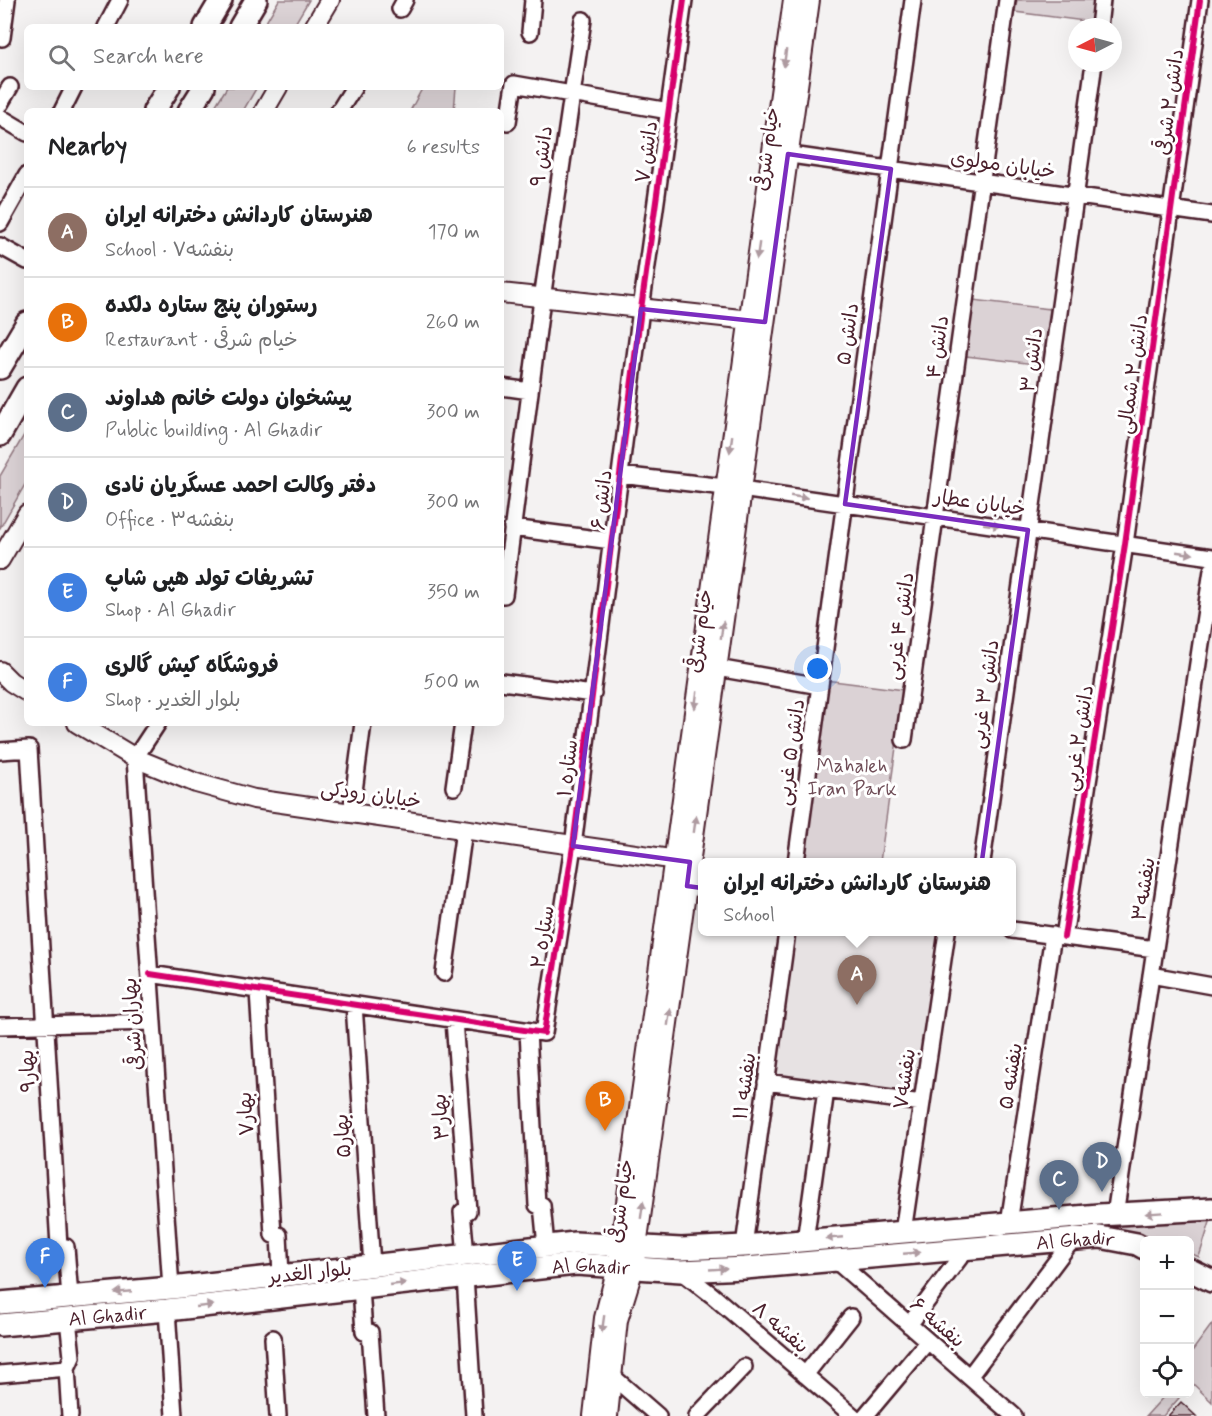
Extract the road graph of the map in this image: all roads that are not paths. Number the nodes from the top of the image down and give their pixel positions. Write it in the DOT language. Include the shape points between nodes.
graph roads {
  1 [pos="7,0"];
  2 [pos="120,0"];
  3 [pos="221,0"];
  4 [pos="256,0"];
  5 [pos="330,0"];
  6 [pos="533,0"];
  7 [pos="684,0"];
  8 [pos="793,0"];
  9 [pos="810,0"];
  10 [pos="913,0"];
  11 [pos="1007,0"];
  12 [pos="1102,0"];
  13 [pos="1200,0"];
  14 [pos="1100,18"];
  15 [pos="583,20"];
  16 [pos="108,24"];
  17 [pos="207,24"];
  18 [pos="242,24"];
  19 [pos="316,24"];
  20 [pos="530,32"];
  21 [pos="2,38"];
  22 [pos="1093,72"];
  23 [pos="10,87"];
  24 [pos="72,90"];
  25 [pos="167,90"];
  26 [pos="202,90"];
  27 [pos="276,90"];
  28 [pos="352,90"];
  29 [pos="572,94"];
  30 [pos="0,104"];
  31 [pos="64,108"];
  32 [pos="156,108"];
  33 [pos="191,108"];
  34 [pos="266,108"];
  35 [pos="341,108"];
  36 [pos="669,111"];
  37 [pos="0,117"];
  38 [pos="508,122"];
  39 [pos="24,131"];
  40 [pos="780,153"];
  41 [pos="891,169"];
  42 [pos="24,180"];
  43 [pos="981,182"];
  44 [pos="1075,195"];
  45 [pos="1171,209"];
  46 [pos="1212,215"];
  47 [pos="0,223"];
  48 [pos="0,246"];
  49 [pos="24,259"];
  50 [pos="504,293"];
  51 [pos="542,299"];
  52 [pos="641,309"];
  53 [pos="757,321"];
  54 [pos="24,328"];
  55 [pos="0,368"];
  56 [pos="504,387"];
  57 [pos="530,390"];
  58 [pos="24,393"];
  59 [pos="0,435"];
  60 [pos="620,475"];
  61 [pos="733,488"];
  62 [pos="845,504"];
  63 [pos="935,517"];
  64 [pos="512,528"];
  65 [pos="1028,531"];
  66 [pos="21,538"];
  67 [pos="612,541"];
  68 [pos="1125,544"];
  69 [pos="1212,557"];
  70 [pos="0,560"];
  71 [pos="1212,570"];
  72 [pos="504,595"];
  73 [pos="709,666"];
  74 [pos="0,671"];
  75 [pos="504,682"];
  76 [pos="820,686"];
  77 [pos="24,690"];
  78 [pos="592,694"];
  79 [pos="87,726"];
  80 [pos="156,726"];
  81 [pos="363,726"];
  82 [pos="463,726"];
  83 [pos="904,740"];
  84 [pos="0,751"];
  85 [pos="135,758"];
  86 [pos="454,787"];
  87 [pos="351,814"];
  88 [pos="464,830"];
  89 [pos="573,846"];
  90 [pos="797,858"];
  91 [pos="983,858"];
  92 [pos="682,861"];
  93 [pos="695,887"];
  94 [pos="1016,931"];
  95 [pos="786,936"];
  96 [pos="946,936"];
  97 [pos="1059,936"];
  98 [pos="1155,949"];
  99 [pos="444,973"];
  100 [pos="150,974"];
  101 [pos="1151,975"];
  102 [pos="1212,986"];
  103 [pos="258,991"];
  104 [pos="354,1005"];
  105 [pos="454,1020"];
  106 [pos="153,1022"];
  107 [pos="45,1025"];
  108 [pos="0,1026"];
  109 [pos="528,1031"];
  110 [pos="766,1082"];
  111 [pos="826,1090"];
  112 [pos="922,1103"];
  113 [pos="1212,1209"];
  114 [pos="1115,1215"];
  115 [pos="1009,1223"];
  116 [pos="903,1232"];
  117 [pos="1073,1239"];
  118 [pos="806,1241"];
  119 [pos="546,1246"];
  120 [pos="629,1246"];
  121 [pos="744,1246"];
  122 [pos="1140,1246"];
  123 [pos="967,1248"];
  124 [pos="466,1255"];
  125 [pos="835,1260"];
  126 [pos="372,1265"];
  127 [pos="626,1267"];
  128 [pos="681,1271"];
  129 [pos="1194,1272"];
  130 [pos="281,1275"];
  131 [pos="465,1277"];
  132 [pos="1212,1281"];
  133 [pos="171,1288"];
  134 [pos="361,1288"];
  135 [pos="70,1297"];
  136 [pos="0,1303"];
  137 [pos="167,1310"];
  138 [pos="851,1317"];
  139 [pos="68,1319"];
  140 [pos="0,1325"];
  141 [pos="909,1325"];
  142 [pos="273,1338"];
  143 [pos="928,1341"];
  144 [pos="744,1367"];
  145 [pos="67,1368"];
  146 [pos="0,1374"];
  147 [pos="805,1375"];
  148 [pos="612,1376"];
  149 [pos="969,1377"];
  150 [pos="843,1413"];
  151 [pos="70,1416"];
  152 [pos="174,1416"];
  153 [pos="278,1416"];
  154 [pos="376,1416"];
  155 [pos="474,1416"];
  156 [pos="593,1416"];
  157 [pos="608,1416"];
  158 [pos="658,1416"];
  159 [pos="697,1416"];
  160 [pos="865,1416"];
  161 [pos="1014,1416"];
  1 -- 21 [label="street"];
  2 -- 16 [label="street"];
  3 -- 17 [label="main road"];
  4 -- 18 [label="main road"];
  5 -- 19 [label="street"];
  6 -- 20 [label="street"];
  7 -- 36 [label="street, دانش ۷"];
  8 -- 40 [label="street, خیام شرقی, one-way"];
  9 -- 40 [label="street, خیام شرقی"];
  10 -- 41 [label="street, دانش ۵"];
  11 -- 43 [label="street, دانش ۴"];
  12 -- 14 [label="street"];
  13 -- 45 [label="street, دانش ۲ شرقی"];
  15 -- 29 [label="street, دانش ۹"];
  22 -- 44 [label="street, دانش ۳"];
  23 -- 30 [label="street"];
  24 -- 31 [label="street"];
  25 -- 32 [label="main road"];
  26 -- 33 [label="main road"];
  27 -- 34 [label="street"];
  28 -- 35 [label="street"];
  29 -- 36 [label="street"];
  29 -- 38 [label="street" via="514,84"];
  29 -- 51 [label="street, دانش ۹"];
  36 -- 52 [label="street, دانش ۷"];
  37 -- 39 [label="street"];
  40 -- 41 [label="street, خیابان مولوی"];
  40 -- 53 [label="street, خیام شرقی"];
  41 -- 43 [label="street, خیابان مولوی"];
  41 -- 62 [label="street, دانش ۵"];
  42 -- 47 [label="street"];
  43 -- 44 [label="street, خیابان مولوی"];
  43 -- 63 [label="street, دانش ۴"];
  44 -- 45 [label="street, خیابان مولوی"];
  44 -- 65 [label="street, دانش ۳"];
  45 -- 46 [label="street, خیابان مولوی"];
  45 -- 68 [label="street, دانش ۲ شمالی"];
  48 -- 49 [label="street"];
  50 -- 51 [label="street"];
  51 -- 52 [label="street"];
  51 -- 57 [label="street, دانش ۹"];
  52 -- 53 [label="street"];
  52 -- 60 [label="street, دانش ۶"];
  53 -- 61 [label="street, خیام شرقی"];
  54 -- 55 [label="main road"];
  56 -- 57 [label="street"];
  57 -- 64 [label="street, دانش ۹"];
  58 -- 59 [label="main road"];
  60 -- 61 [label="street, خیابان عطار"];
  60 -- 67 [label="street, دانش ۶"];
  61 -- 62 [label="street, خیابان عطار, one-way"];
  61 -- 73 [label="street, خیام شرقی"];
  62 -- 63 [label="street, خیابان عطار"];
  62 -- 76 [label="street, دانش ۵ غربی"];
  63 -- 65 [label="street, خیابان عطار, one-way"];
  63 -- 83 [label="street, دانش ۴ غربی"];
  64 -- 67 [label="street"];
  64 -- 72 [label="street, دانش ۹"];
  65 -- 68 [label="street, خیابان عطار"];
  65 -- 91 [label="street, دانش ۳ غربی"];
  66 -- 70 [label="street"];
  67 -- 78 [label="street, دانش ۶"];
  68 -- 69 [label="street, خیابان عطار, one-way"];
  68 -- 97 [label="street, دانش ۲ غربی"];
  71 -- 98 [label="street, بنفشه۳"];
  73 -- 76 [label="street"];
  73 -- 92 [label="street, خیام شرقی"];
  74 -- 77 [label="street"];
  75 -- 78 [label="street"];
  76 -- 90 [label="street, دانش ۵ غربی"];
  78 -- 89 [label="street, ستاره ۱"];
  79 -- 85 [label="street, خیابان رودکی"];
  80 -- 85 [label="street"];
  81 -- 87 [label="street"];
  82 -- 86 [label="street"];
  84 -- 107 [label="street, بهار۹" via="29,749"];
  85 -- 87 [label="street, خیابان رودکی" via="196,783 254,799"];
  85 -- 100 [label="street, بهاران شرقی"];
  87 -- 88 [label="street, خیابان رودکی"];
  88 -- 89 [label="street, خیابان رودکی"];
  88 -- 99 [label="street"];
  89 -- 92 [label="street, خیابان رودکی"];
  89 -- 109 [label="street, ستاره ۲" via="544,1033"];
  92 -- 93 [label="street, خیام شرقی"];
  92 -- 120 [label="street, خیام شرقی"];
  120 -- 93 [label="street, خیام شرقی, one-way"];
  94 -- 97 [label="street"];
  95 -- 110 [label="street, بنفشه ۱۱"];
  96 -- 112 [label="street, بنفشه۷"];
  97 -- 98 [label="street"];
  97 -- 115 [label="street, بنفشه ۵"];
  98 -- 101 [label="street, بنفشه۳"];
  100 -- 103 [label="street"];
  100 -- 106 [label="street, بهاران شرقی"];
  101 -- 102 [label="street"];
  101 -- 114 [label="street, بنفشه۳"];
  103 -- 104 [label="street"];
  103 -- 130 [label="street, بهار۷" via="273,1235 279,1235"];
  104 -- 105 [label="street"];
  104 -- 126 [label="street, بهار۵"];
  105 -- 109 [label="street"];
  105 -- 124 [label="street, بهار۳" via="468,1211 462,1212"];
  106 -- 107 [label="street"];
  106 -- 133 [label="street, بهاران شرقی"];
  107 -- 108 [label="street"];
  107 -- 135 [label="street, بهار۹" via="59,1246 66,1246"];
  109 -- 119 [label="street" via="537,1204 542,1206"];
  110 -- 111 [label="street"];
  110 -- 121 [label="street, بنفشه ۱۱"];
  111 -- 112 [label="street"];
  111 -- 118 [label="street"];
  112 -- 116 [label="street, بنفشه۷"];
  113 -- 114 [label="main road, Al Ghadir, one-way"];
  114 -- 115 [label="main road, Al Ghadir"];
  115 -- 116 [label="main road, Al Ghadir"];
  116 -- 118 [label="main road, Al Ghadir, one-way"];
  117 -- 122 [label="main road, Al Ghadir" via="1100,1237"];
  117 -- 123 [label="main road, Al Ghadir"];
  117 -- 149 [label="street"];
  118 -- 121 [label="main road, Al Ghadir"];
  119 -- 120 [label="main road, بلوار الغدیر"];
  119 -- 124 [label="main road, بلوار الغدیر"];
  120 -- 121 [label="main road, Al Ghadir"];
  120 -- 127 [label="street"];
  125 -- 123 [label="main road, Al Ghadir, one-way"];
  123 -- 141 [label="street"];
  124 -- 126 [label="main road, بلوار الغدیر"];
  128 -- 125 [label="main road, Al Ghadir, one-way"];
  125 -- 141 [label="street, بنفشه ۶"];
  126 -- 130 [label="main road, بلوار الغدیر"];
  127 -- 128 [label="main road, Al Ghadir"];
  127 -- 131 [label="main road, Al Ghadir" via="576,1264"];
  127 -- 148 [label="street"];
  127 -- 156 [label="street, one-way" via="604,1318"];
  128 -- 147 [label="street, بنفشه ۸"];
  129 -- 132 [label="main road"];
  130 -- 133 [label="main road, بلوار الغدیر"];
  134 -- 131 [label="main road, Al Ghadir, one-way"];
  131 -- 155 [label="street"];
  133 -- 135 [label="main road, بلوار الغدیر, one-way"];
  133 -- 137 [label="main road"];
  137 -- 134 [label="main road, Al Ghadir, one-way"];
  134 -- 154 [label="street" via="364,1332 370,1332"];
  135 -- 136 [label="main road, بلوار الغدیر"];
  137 -- 139 [label="main road, Al Ghadir"];
  137 -- 152 [label="street"];
  138 -- 147 [label="street"];
  139 -- 140 [label="main road, Al Ghadir"];
  139 -- 145 [label="street" via="72,1357"];
  141 -- 143 [label="street, بنفشه ۶"];
  142 -- 153 [label="street"];
  143 -- 149 [label="street, بنفشه ۶"];
  143 -- 160 [label="street"];
  144 -- 159 [label="street"];
  145 -- 146 [label="street"];
  145 -- 151 [label="street"];
  147 -- 150 [label="street, بنفشه ۸"];
  148 -- 157 [label="street"];
  148 -- 158 [label="street"];
  149 -- 161 [label="street, بنفشه ۶"];
}
